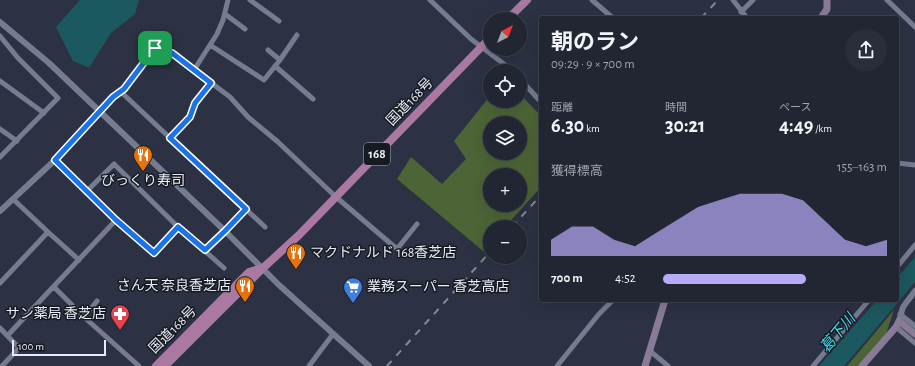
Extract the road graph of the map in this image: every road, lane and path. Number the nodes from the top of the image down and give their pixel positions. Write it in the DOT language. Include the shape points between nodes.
graph roads {
  1 [pos="228,0"];
  2 [pos="250,0"];
  3 [pos="430,0"];
  4 [pos="527,0"];
  5 [pos="592,0"];
  6 [pos="733,0"];
  7 [pos="753,0"];
  8 [pos="827,0"];
  9 [pos="887,0"];
  10 [pos="515,12"];
  11 [pos="741,12"];
  12 [pos="224,14"];
  13 [pos="611,16"];
  14 [pos="745,16"];
  15 [pos="822,16"];
  16 [pos="278,21"];
  17 [pos="0,22"];
  18 [pos="915,28"];
  19 [pos="245,29"];
  20 [pos="297,35"];
  21 [pos="0,36"];
  22 [pos="210,45"];
  23 [pos="481,47"];
  24 [pos="268,50"];
  25 [pos="280,60"];
  26 [pos="504,64"];
  27 [pos="275,66"];
  28 [pos="194,70"];
  29 [pos="0,81"];
  30 [pos="211,83"];
  31 [pos="527,87"];
  32 [pos="122,92"];
  33 [pos="313,99"];
  34 [pos="539,100"];
  35 [pos="100,112"];
  36 [pos="44,113"];
  37 [pos="0,129"];
  38 [pos="170,138"];
  39 [pos="17,141"];
  40 [pos="0,157"];
  41 [pos="55,160"];
  42 [pos="899,163"];
  43 [pos="915,165"];
  44 [pos="87,191"];
  45 [pos="336,197"];
  46 [pos="13,199"];
  47 [pos="246,209"];
  48 [pos="0,211"];
  49 [pos="116,220"];
  50 [pos="417,224"];
  51 [pos="178,227"];
  52 [pos="265,227"];
  53 [pos="225,231"];
  54 [pos="48,232"];
  55 [pos="915,245"];
  56 [pos="205,250"];
  57 [pos="79,260"];
  58 [pos="899,265"];
  59 [pos="224,268"];
  60 [pos="263,268"];
  61 [pos="0,283"];
  62 [pos="54,287"];
  63 [pos="915,291"];
  64 [pos="97,301"];
  65 [pos="611,302"];
  66 [pos="664,302"];
  67 [pos="867,302"];
  68 [pos="84,317"];
  69 [pos="898,321"];
  70 [pos="915,326"];
  71 [pos="0,328"];
  72 [pos="333,334"];
  73 [pos="915,334"];
  74 [pos="8,335"];
  75 [pos="915,343"];
  76 [pos="650,351"];
  77 [pos="2,366"];
  78 [pos="139,366"];
  79 [pos="156,366"];
  80 [pos="165,366"];
  81 [pos="309,366"];
  82 [pos="369,366"];
  83 [pos="557,366"];
  84 [pos="645,366"];
  85 [pos="668,366"];
  86 [pos="813,366"];
  87 [pos="862,366"];
  1 -- 12 [label="street"];
  2 -- 16 [label="street"];
  3 -- 23 [label="street"];
  4 -- 10 [label="highway"];
  5 -- 13 [label="street"];
  6 -- 11 [label="street"];
  7 -- 11 [label="street"];
  8 -- 15 [label="main road" via="827,9"];
  9 -- 18 [label="street"];
  11 -- 14 [label="street"];
  12 -- 19 [label="street"];
  12 -- 22 [label="street"];
  17 -- 35 [label="street" via="49,63"];
  20 -- 25 [label="street"];
  21 -- 36 [label="street" via="58,98"];
  22 -- 27 [label="street" via="264,80"];
  22 -- 28 [label="street"];
  23 -- 26 [label="street"];
  23 -- 45 [label="highway, 国道168号 / 168"];
  24 -- 25 [label="street"];
  25 -- 27 [label="street"];
  27 -- 33 [label="street"];
  28 -- 30 [label="street"];
  28 -- 32 [label="street" via="172,53 155,48"];
  29 -- 36 [label="street"];
  30 -- 38 [label="street" via="195,103 190,117"];
  30 -- 45 [label="street" via="230,97 248,117"];
  31 -- 34 [label="street"];
  32 -- 35 [label="street" via="113,97"];
  32 -- 38 [label="street"];
  35 -- 41 [label="street"];
  35 -- 53 [label="street"];
  36 -- 39 [label="street"];
  37 -- 39 [label="street"];
  38 -- 47 [label="street"];
  39 -- 40 [label="street"];
  41 -- 44 [label="street"];
  41 -- 46 [label="street"];
  42 -- 43 [label="street"];
  44 -- 49 [label="street"];
  44 -- 51 [label="street" via="114,164"];
  45 -- 50 [label="street" via="397,249"];
  45 -- 60 [label="highway, 国道168号 / 168"];
  46 -- 48 [label="street"];
  46 -- 54 [label="street"];
  47 -- 52 [label="street"];
  47 -- 53 [label="street"];
  49 -- 51 [label="street" via="154,253"];
  49 -- 57 [label="street"];
  51 -- 56 [label="street"];
  53 -- 56 [label="street"];
  53 -- 60 [label="street"];
  54 -- 57 [label="street"];
  54 -- 61 [label="street"];
  55 -- 58 [label="street"];
  56 -- 59 [label="street"];
  57 -- 62 [label="street"];
  60 -- 72 [label="street"];
  60 -- 79 [label="highway, 国道168号 / 168" via="249,272"];
  60 -- 80 [label="highway, 国道168号 / 168"];
  62 -- 68 [label="street"];
  62 -- 74 [label="street"];
  63 -- 69 [label="street" via="907,301"];
  64 -- 68 [label="street"];
  65 -- 83 [label="street"];
  66 -- 76 [label="main road"];
  67 -- 86 [label="street"];
  68 -- 78 [label="street"];
  69 -- 70 [label="street"];
  69 -- 73 [label="main road"];
  69 -- 75 [label="street"];
  69 -- 87 [label="main road"];
  71 -- 74 [label="street"];
  72 -- 81 [label="street"];
  72 -- 82 [label="street"];
  74 -- 77 [label="street" via="19,348"];
  76 -- 84 [label="main road"];
  76 -- 85 [label="street"];
}
